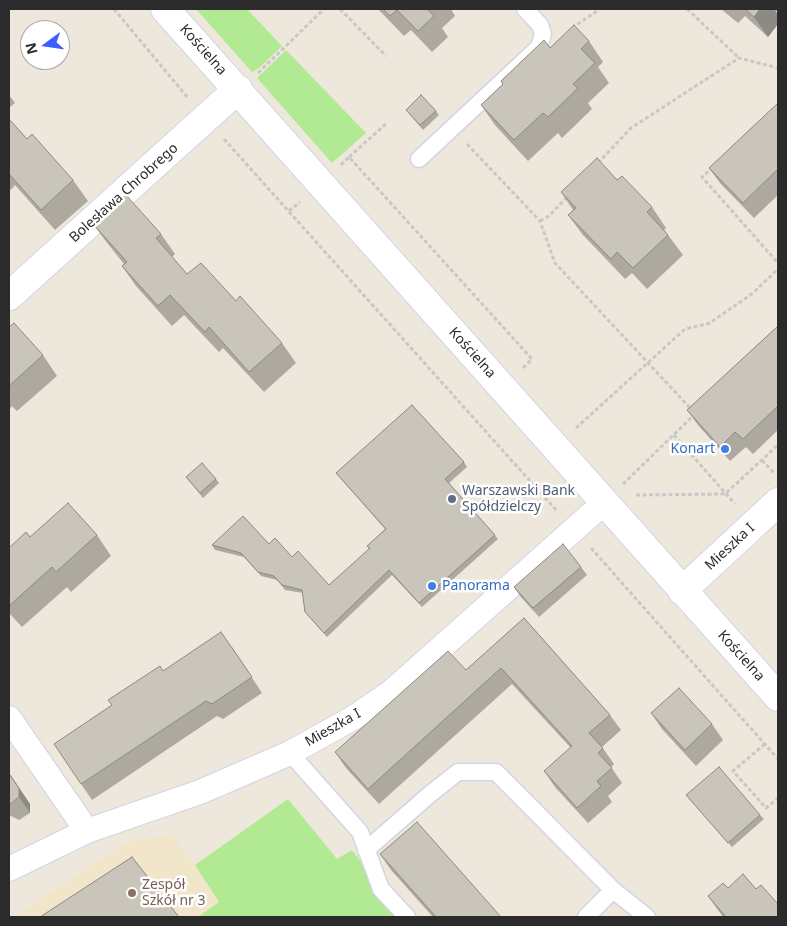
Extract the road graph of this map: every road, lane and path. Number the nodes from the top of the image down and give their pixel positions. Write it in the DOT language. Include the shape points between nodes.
graph roads {
  1 [pos="114,9"];
  2 [pos="165,9"];
  3 [pos="324,9"];
  4 [pos="340,9"];
  5 [pos="525,9"];
  6 [pos="600,9"];
  7 [pos="687,9"];
  8 [pos="542,42"];
  9 [pos="386,56"];
  10 [pos="739,58"];
  11 [pos="778,68"];
  12 [pos="238,89"];
  13 [pos="206,119"];
  14 [pos="387,123"];
  15 [pos="452,128"];
  16 [pos="349,158"];
  17 [pos="419,159"];
  18 [pos="716,164"];
  19 [pos="595,166"];
  20 [pos="338,167"];
  21 [pos="568,194"];
  22 [pos="540,221"];
  23 [pos="778,263"];
  24 [pos="778,269"];
  25 [pos="9,296"];
  26 [pos="648,362"];
  27 [pos="528,375"];
  28 [pos="570,421"];
  29 [pos="576,428"];
  30 [pos="582,434"];
  31 [pos="674,435"];
  32 [pos="778,445"];
  33 [pos="762,460"];
  34 [pos="618,476"];
  35 [pos="778,478"];
  36 [pos="615,492"];
  37 [pos="726,494"];
  38 [pos="778,502"];
  39 [pos="754,525"];
  40 [pos="574,530"];
  41 [pos="682,591"];
  42 [pos="778,697"];
  43 [pos="9,718"];
  44 [pos="765,744"];
  45 [pos="290,753"];
  46 [pos="778,759"];
  47 [pos="778,798"];
  48 [pos="87,831"];
  49 [pos="366,850"];
  50 [pos="9,869"];
  51 [pos="613,890"];
  52 [pos="407,917"];
  53 [pos="586,917"];
  54 [pos="647,917"];
  1 -- 13 [label="path"];
  2 -- 12 [label="street, Kościelna"];
  3 -- 12 [label="path"];
  4 -- 9 [label="path"];
  5 -- 8 [label="lane" via="540,25"];
  6 -- 8 [label="path" via="562,35"];
  7 -- 10 [label="path"];
  8 -- 15 [label="lane"];
  10 -- 11 [label="path"];
  10 -- 19 [label="path" via="631,128"];
  12 -- 13 [label="street, Bolesława Chrobrego"];
  12 -- 36 [label="street, Kościelna"];
  13 -- 25 [label="street, Bolesława Chrobrego"];
  13 -- 40 [label="path"];
  14 -- 16 [label="path"];
  15 -- 17 [label="lane"];
  15 -- 22 [label="path"];
  16 -- 20 [label="path"];
  16 -- 27 [label="path" via="532,359 522,369"];
  18 -- 23 [label="path" via="702,177"];
  21 -- 22 [label="path" via="549,216"];
  22 -- 26 [label="path" via="555,263"];
  24 -- 26 [label="path" via="752,293 710,323 685,329"];
  26 -- 29 [label="path"];
  26 -- 31 [label="path" via="696,414"];
  28 -- 29 [label="path"];
  29 -- 30 [label="path"];
  31 -- 36 [label="path"];
  31 -- 37 [label="path"];
  32 -- 33 [label="path"];
  33 -- 35 [label="path"];
  33 -- 37 [label="path"];
  34 -- 36 [label="path"];
  36 -- 37 [label="path" via="636,496"];
  36 -- 40 [label="street, Mieszka I"];
  36 -- 41 [label="street, Kościelna"];
  37 -- 39 [label="path"];
  38 -- 39 [label="street, Mieszka I"];
  39 -- 41 [label="street, Mieszka I"];
  40 -- 44 [label="path"];
  40 -- 45 [label="street, Mieszka I" via="390,693"];
  41 -- 42 [label="street, Kościelna"];
  43 -- 48 [label="street"];
  44 -- 46 [label="path"];
  44 -- 47 [label="path" via="733,771 766,808"];
  45 -- 48 [label="street, Mieszka I" via="200,792"];
  45 -- 49 [label="lane" via="360,832"];
  48 -- 50 [label="street, Mieszka I"];
  49 -- 51 [label="lane" via="458,772 496,772"];
  49 -- 52 [label="lane" via="381,890"];
  51 -- 53 [label="lane"];
  51 -- 54 [label="lane"];
}
